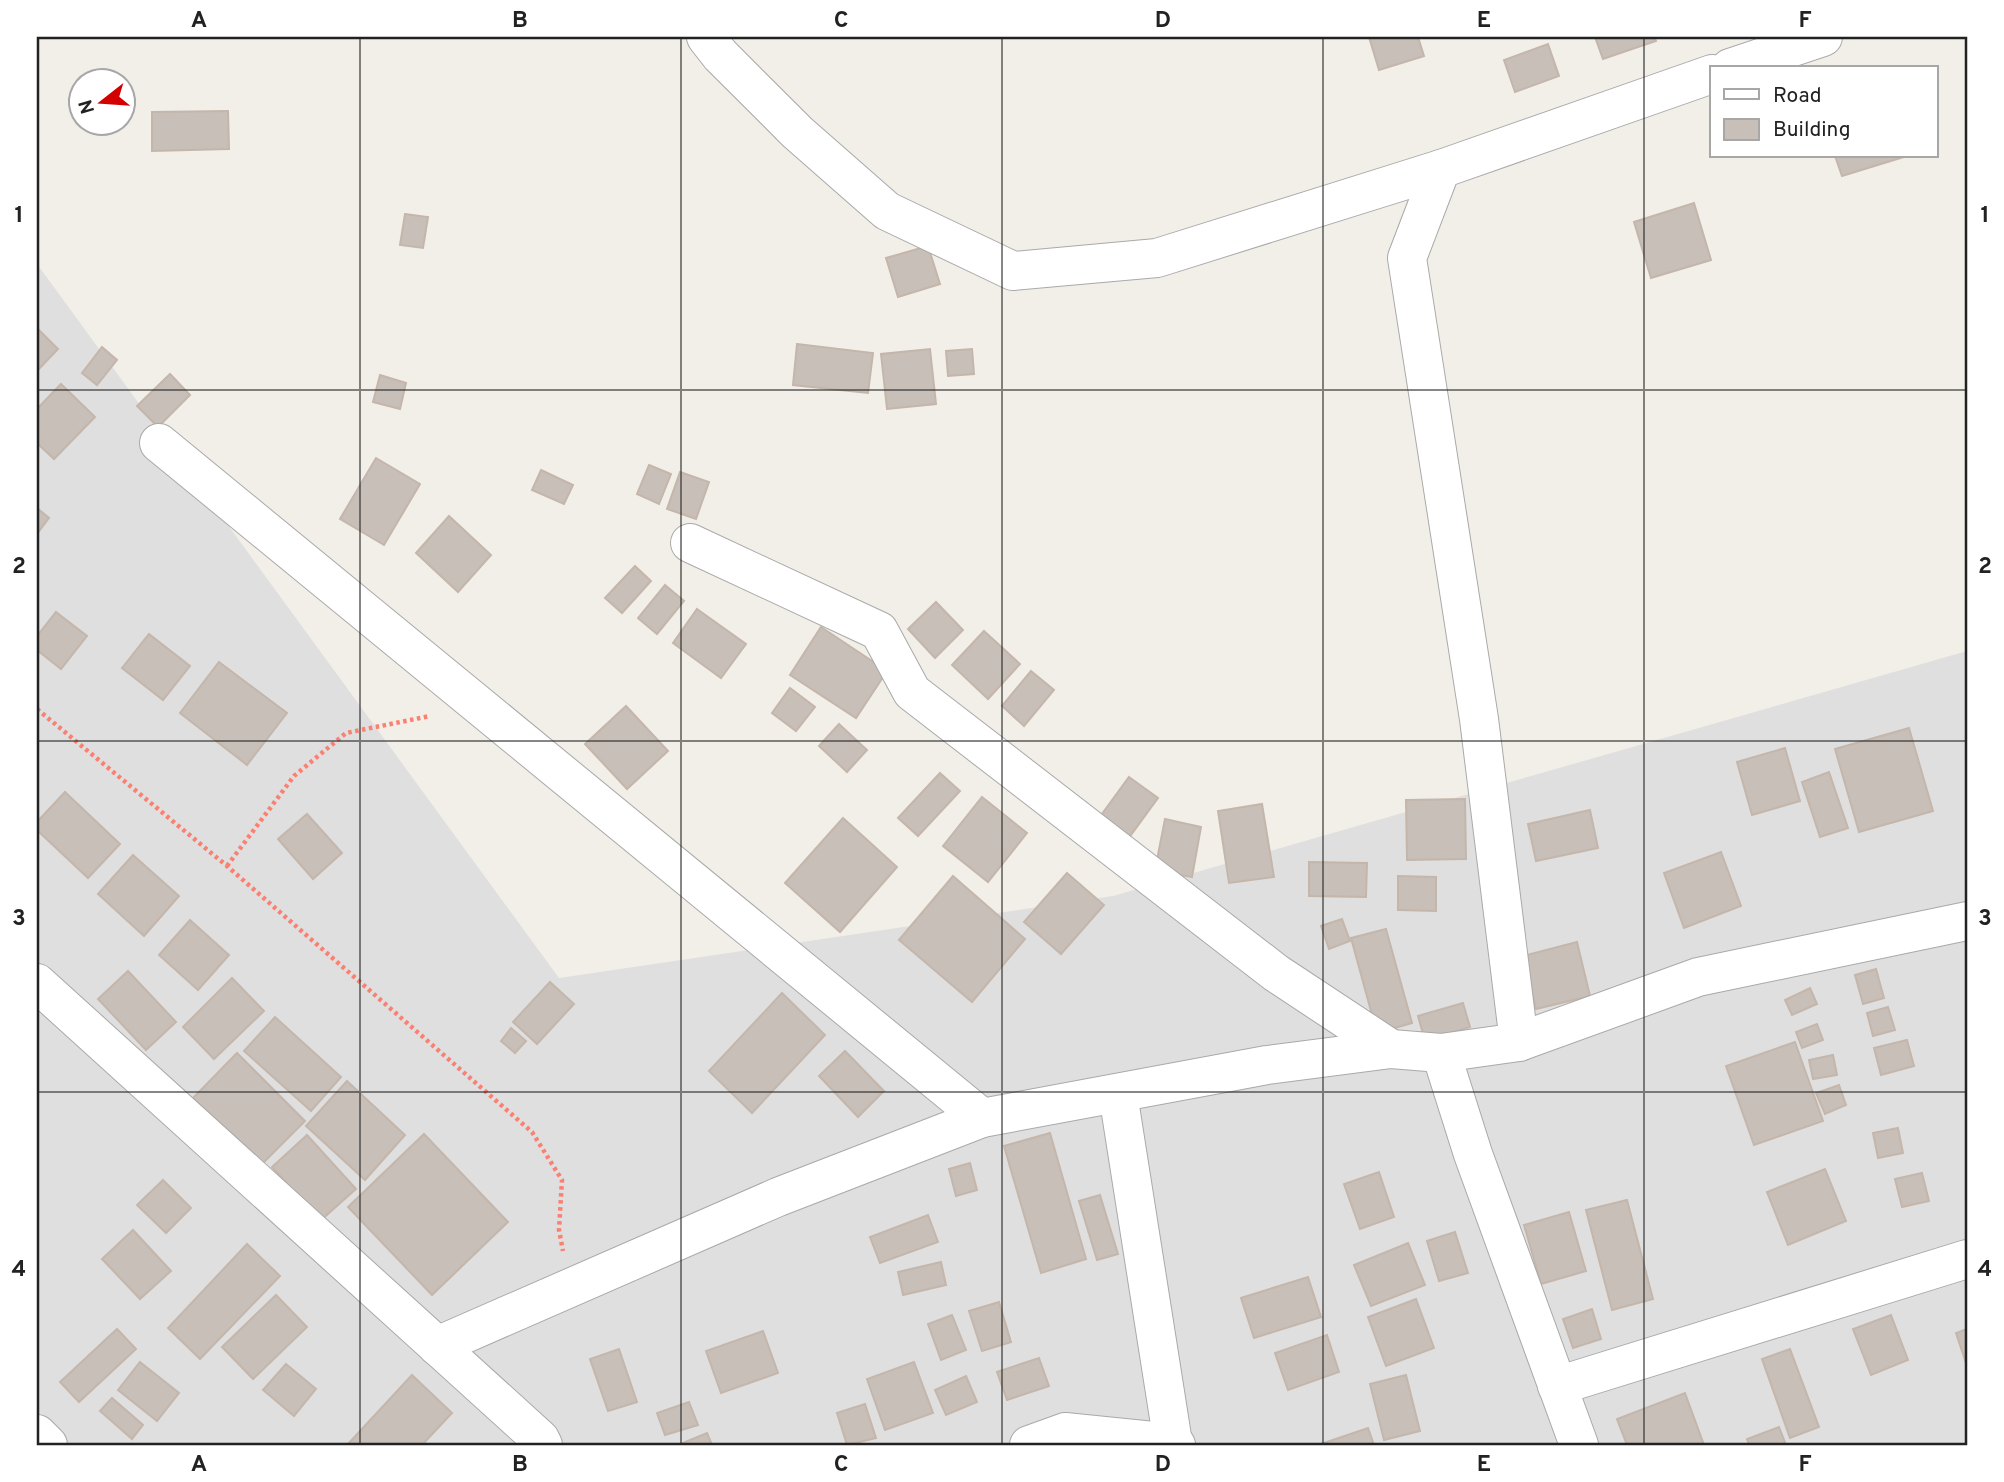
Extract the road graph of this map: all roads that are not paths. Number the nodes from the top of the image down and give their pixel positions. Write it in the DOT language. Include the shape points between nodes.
graph roads {
  1 [pos="706,37"];
  2 [pos="1823,37"];
  3 [pos="1736,66"];
  4 [pos="1710,75"];
  5 [pos="1441,169"];
  6 [pos="159,443"];
  7 [pos="690,543"];
  8 [pos="1967,921"];
  9 [pos="37,983"];
  10 [pos="1519,1042"];
  11 [pos="1391,1049"];
  12 [pos="1441,1053"];
  13 [pos="1118,1094"];
  14 [pos="982,1118"];
  15 [pos="1967,1259"];
  16 [pos="437,1346"];
  17 [pos="1557,1386"];
  18 [pos="37,1434"];
  19 [pos="1175,1444"];
  20 [pos="48,1445"];
  21 [pos="543,1445"];
  22 [pos="1029,1445"];
  23 [pos="1579,1445"];
  1 -- 5 [label="street" via="797,132 887,211 1013,271 1157,258"];
  2 -- 3 [label="street"];
  4 -- 5 [label="street"];
  5 -- 10 [label="street" via="1407,258 1479,719"];
  6 -- 14 [label="street"];
  7 -- 11 [label="street" via="879,631 912,692 1276,974"];
  8 -- 10 [label="street" via="1698,977"];
  9 -- 16 [label="street"];
  10 -- 12 [label="street"];
  11 -- 12 [label="street"];
  11 -- 13 [label="street" via="1267,1065"];
  12 -- 17 [label="street"];
  13 -- 14 [label="street"];
  13 -- 19 [label="street"];
  14 -- 16 [label="street" via="778,1197"];
  15 -- 17 [label="street"];
  16 -- 21 [label="street"];
  17 -- 23 [label="street"];
  18 -- 20 [label="street"];
  19 -- 22 [label="street" via="1065,1432"];
}
